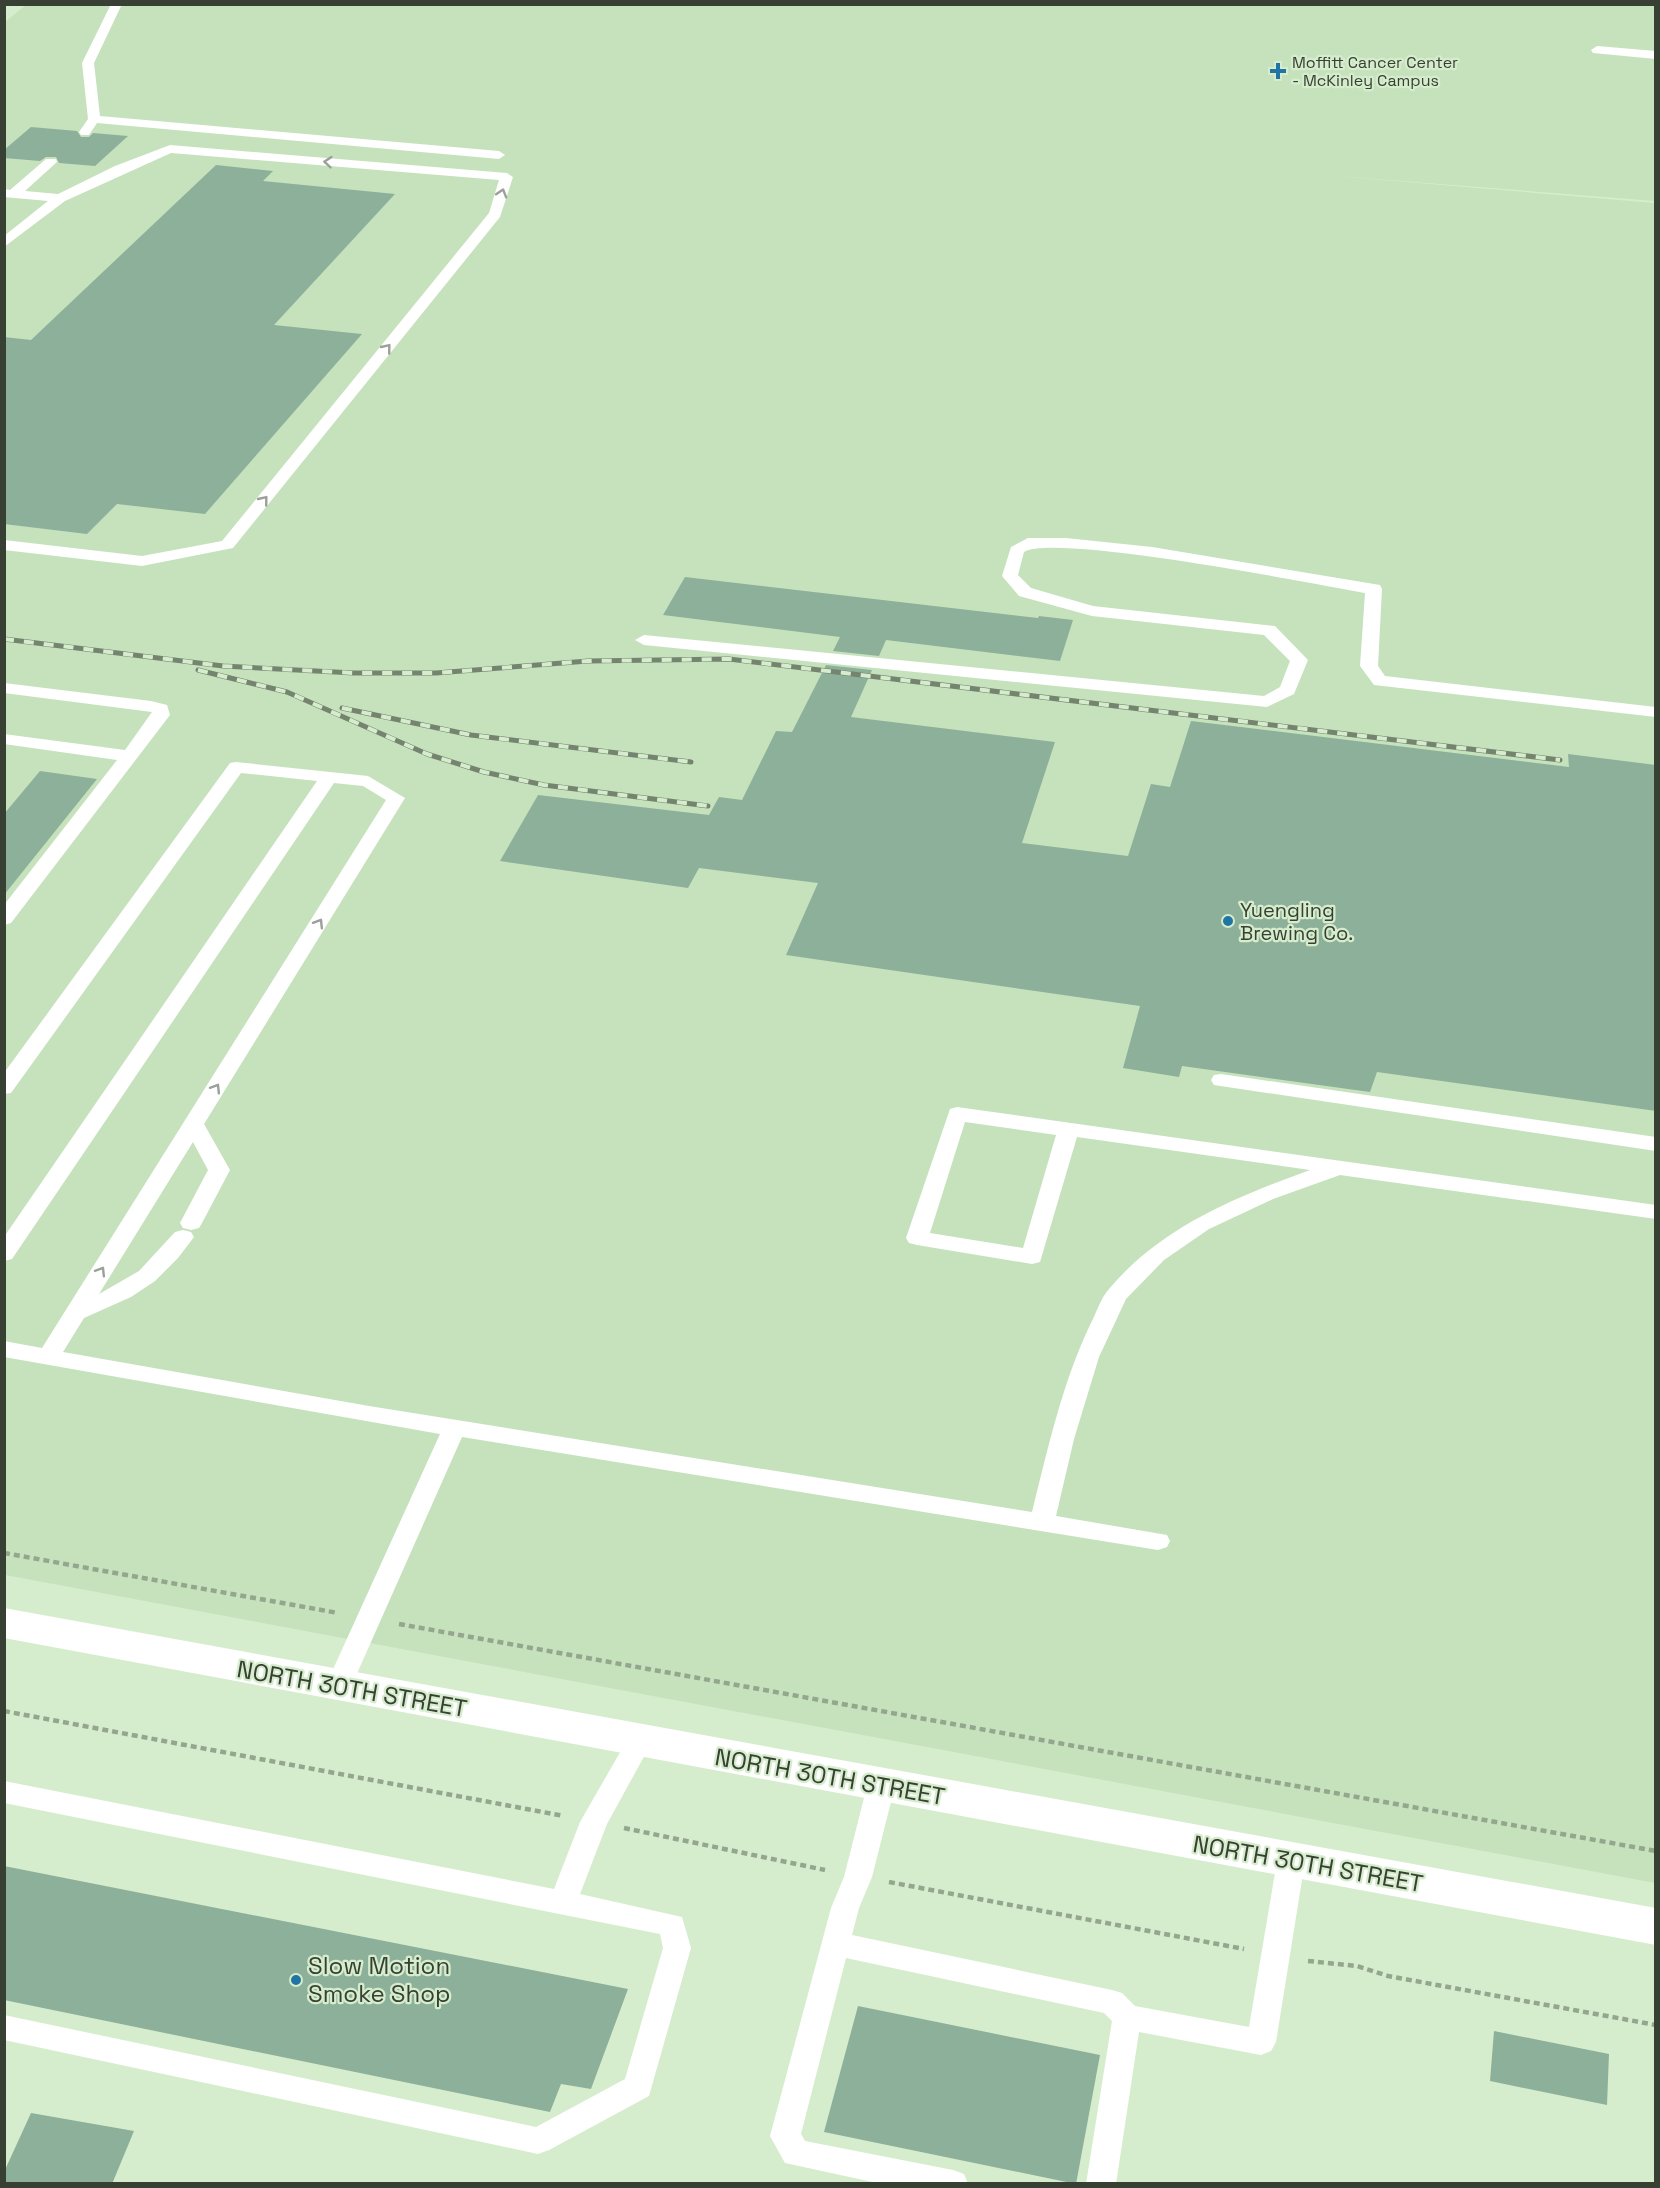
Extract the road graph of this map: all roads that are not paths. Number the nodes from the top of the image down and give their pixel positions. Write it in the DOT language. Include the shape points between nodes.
graph roads {
  1 [pos="117,4"];
  2 [pos="1597,50"];
  3 [pos="1656,55"];
  4 [pos="94,119"];
  5 [pos="85,132"];
  6 [pos="499,155"];
  7 [pos="51,162"];
  8 [pos="9,194"];
  9 [pos="60,198"];
  10 [pos="4,243"];
  11 [pos="4,545"];
  12 [pos="644,640"];
  13 [pos="4,688"];
  14 [pos="1656,712"];
  15 [pos="4,739"];
  16 [pos="131,756"];
  17 [pos="329,777"];
  18 [pos="4,919"];
  19 [pos="1221,1080"];
  20 [pos="4,1088"];
  21 [pos="194,1124"];
  22 [pos="1068,1130"];
  23 [pos="1656,1144"];
  24 [pos="1338,1168"];
  25 [pos="1656,1212"];
  26 [pos="4,1254"];
  27 [pos="75,1313"];
  28 [pos="4,1349"];
  29 [pos="48,1357"];
  30 [pos="455,1426"];
  31 [pos="1042,1521"];
  32 [pos="1158,1540"];
  33 [pos="4,1623"];
  34 [pos="338,1687"];
  35 [pos="639,1742"];
  36 [pos="881,1786"];
  37 [pos="4,1792"];
  38 [pos="1291,1861"];
  39 [pos="563,1902"];
  40 [pos="1656,1927"];
  41 [pos="836,1944"];
  42 [pos="1128,2017"];
  43 [pos="4,2027"];
  44 [pos="952,2184"];
  45 [pos="1101,2184"];
  1 -- 4 [label="lane" via="88,63"];
  2 -- 3 [label="lane"];
  4 -- 5 [label="lane"];
  4 -- 6 [label="lane"];
  7 -- 8 [label="lane"];
  8 -- 9 [label="lane"];
  9 -- 10 [label="lane"];
  11 -- 9 [label="lane, one-way" via="142,561 227,545 495,214 507,177 170,149"];
  12 -- 14 [label="lane" via="1267,702 1288,690 1299,660 1269,630 1092,611 1025,592 1010,576 1017,550 1028,543 1066,543 1152,552 1374,589 1369,666 1380,681"];
  13 -- 16 [label="lane" via="161,709 161,716"];
  15 -- 16 [label="lane"];
  16 -- 18 [label="lane"];
  17 -- 20 [label="lane" via="236,767"];
  21 -- 17 [label="lane, one-way" via="396,798 368,781"];
  17 -- 26 [label="lane"];
  19 -- 23 [label="lane"];
  27 -- 21 [label="lane, one-way"];
  21 -- 27 [label="lane" via="219,1170 187,1230 163,1265 136,1286"];
  22 -- 22 [label="lane" via="957,1114 917,1238 1032,1257"];
  22 -- 24 [label="lane"];
  24 -- 25 [label="lane"];
  24 -- 31 [label="lane" via="1265,1194 1201,1224 1156,1255 1116,1295 1087,1357"];
  27 -- 29 [label="lane"];
  28 -- 29 [label="lane"];
  29 -- 30 [label="lane"];
  30 -- 31 [label="lane"];
  30 -- 34 [label="lane"];
  31 -- 32 [label="lane"];
  33 -- 34 [label="main road, NORTH 30TH STREET"];
  34 -- 35 [label="main road, NORTH 30TH STREET"];
  35 -- 36 [label="main road, NORTH 30TH STREET"];
  35 -- 39 [label="lane" via="594,1822"];
  36 -- 38 [label="main road, NORTH 30TH STREET"];
  36 -- 41 [label="lane"];
  37 -- 39 [label="lane"];
  38 -- 40 [label="main road, NORTH 30TH STREET"];
  38 -- 42 [label="lane" via="1261,2042"];
  39 -- 43 [label="lane" via="672,1925 677,1948 638,2087 538,2141"];
  41 -- 42 [label="lane" via="1112,2002"];
  41 -- 44 [label="lane" via="785,2136 796,2153"];
  42 -- 45 [label="lane"];
}
